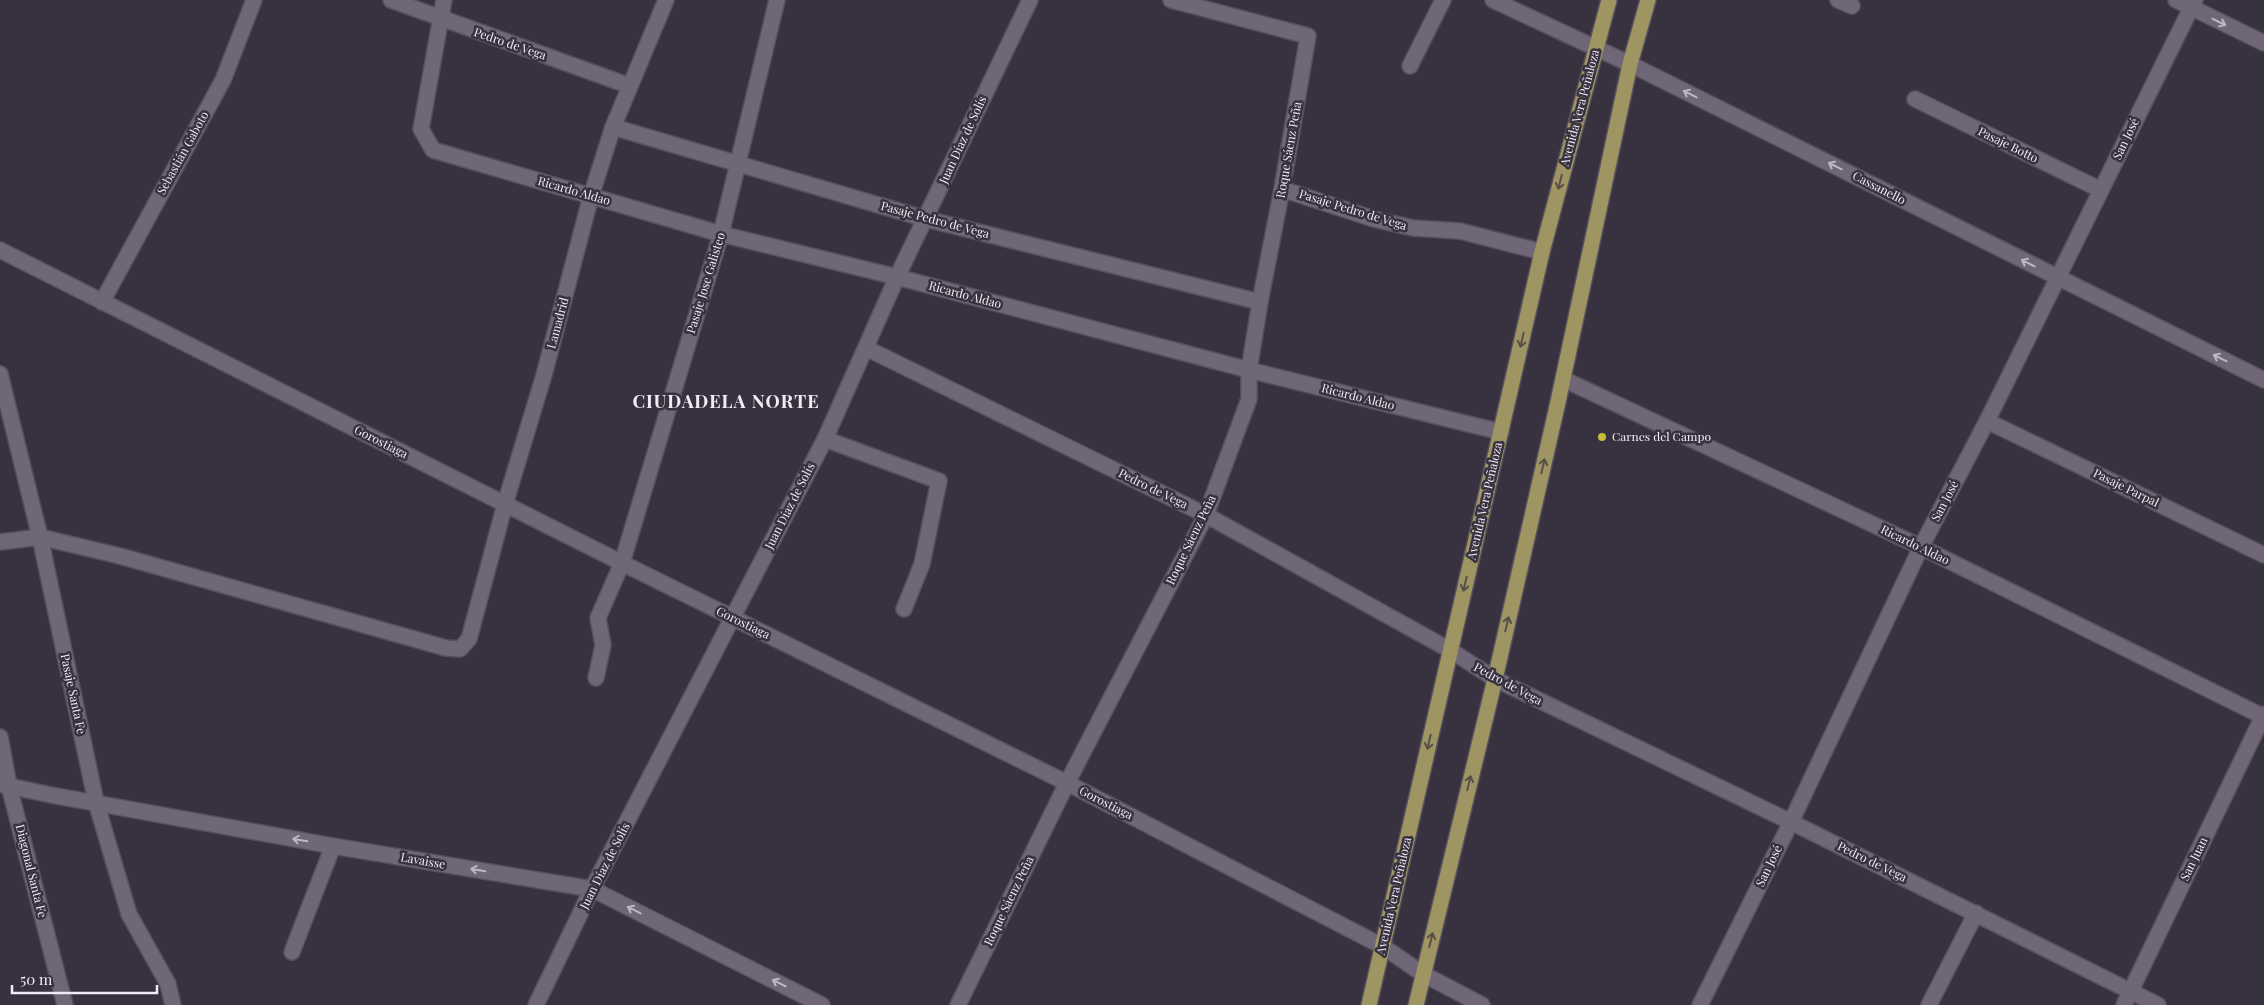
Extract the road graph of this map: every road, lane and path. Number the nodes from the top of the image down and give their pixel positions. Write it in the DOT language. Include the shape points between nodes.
graph roads {
  1 [pos="254,0"];
  2 [pos="391,0"];
  3 [pos="444,0"];
  4 [pos="666,0"];
  5 [pos="777,0"];
  6 [pos="1030,0"];
  7 [pos="1171,0"];
  8 [pos="1443,0"];
  9 [pos="1493,0"];
  10 [pos="1609,0"];
  11 [pos="1648,0"];
  12 [pos="2176,0"];
  13 [pos="2193,4"];
  14 [pos="441,19"];
  15 [pos="2264,43"];
  16 [pos="1595,47"];
  17 [pos="1630,64"];
  18 [pos="1410,66"];
  19 [pos="630,86"];
  20 [pos="1915,100"];
  21 [pos="613,127"];
  22 [pos="739,164"];
  23 [pos="1282,188"];
  24 [pos="2101,190"];
  25 [pos="591,196"];
  26 [pos="926,218"];
  27 [pos="721,234"];
  28 [pos="0,250"];
  29 [pos="1542,252"];
  30 [pos="897,277"];
  31 [pos="2058,278"];
  32 [pos="102,302"];
  33 [pos="1260,302"];
  34 [pos="866,348"];
  35 [pos="1249,370"];
  36 [pos="0,374"];
  37 [pos="1563,379"];
  38 [pos="2264,380"];
  39 [pos="1987,421"];
  40 [pos="1501,432"];
  41 [pos="825,439"];
  42 [pos="505,504"];
  43 [pos="1206,515"];
  44 [pos="40,536"];
  45 [pos="0,542"];
  46 [pos="1921,547"];
  47 [pos="2264,554"];
  48 [pos="622,563"];
  49 [pos="904,609"];
  50 [pos="732,618"];
  51 [pos="1450,650"];
  52 [pos="596,678"];
  53 [pos="1495,679"];
  54 [pos="2264,716"];
  55 [pos="0,736"];
  56 [pos="1067,783"];
  57 [pos="5,785"];
  58 [pos="96,802"];
  59 [pos="1791,822"];
  60 [pos="333,846"];
  61 [pos="592,889"];
  62 [pos="1976,913"];
  63 [pos="1382,946"];
  64 [pos="292,952"];
  65 [pos="1423,974"];
  66 [pos="2127,998"];
  67 [pos="65,1005"];
  68 [pos="173,1005"];
  69 [pos="536,1005"];
  70 [pos="822,1005"];
  71 [pos="958,1005"];
  72 [pos="1369,1005"];
  73 [pos="1416,1005"];
  74 [pos="1482,1005"];
  75 [pos="1700,1005"];
  76 [pos="1929,1005"];
  77 [pos="2158,1005"];
  1 -- 32 [label="street, Sebastián Gaboto" via="223,80"];
  2 -- 14 [label="street, Pedro de Vega"];
  3 -- 14 [label="street"];
  4 -- 19 [label="street, Lamadrid"];
  5 -- 22 [label="street, Pasaje Jose Galisteo"];
  6 -- 26 [label="street, Juan Díaz de Solís"];
  7 -- 23 [label="street, Roque Sáenz Peña" via="1308,36"];
  8 -- 18 [label="street"];
  9 -- 16 [label="street, Cassanello"];
  10 -- 16 [label="main road, Avenida Vera Peñaloza"];
  11 -- 17 [label="main road"];
  12 -- 13 [label="street"];
  13 -- 15 [label="street, one-way"];
  13 -- 24 [label="street, San José"];
  14 -- 19 [label="street, Pedro de Vega"];
  14 -- 25 [label="street, Ricardo Aldao" via="421,129 432,150"];
  16 -- 17 [label="street, Cassanello"];
  16 -- 29 [label="main road, Avenida Vera Peñaloza, one-way"];
  31 -- 17 [label="street, Cassanello, one-way"];
  17 -- 37 [label="main road"];
  19 -- 21 [label="street, Lamadrid"];
  20 -- 24 [label="street, Pasaje Botto"];
  21 -- 22 [label="street, Pasaje Pedro de Vega"];
  21 -- 25 [label="street, Lamadrid"];
  22 -- 26 [label="street, Pasaje Pedro de Vega"];
  22 -- 27 [label="street, Pasaje Jose Galisteo"];
  23 -- 29 [label="street, Pasaje Pedro de Vega" via="1374,219 1413,228 1460,231"];
  23 -- 33 [label="street, Roque Sáenz Peña"];
  24 -- 31 [label="street, San José"];
  25 -- 27 [label="street, Ricardo Aldao"];
  25 -- 42 [label="street, Lamadrid" via="544,375"];
  26 -- 30 [label="street, Juan Díaz de Solís"];
  26 -- 33 [label="street, Pasaje Pedro de Vega"];
  27 -- 30 [label="street, Ricardo Aldao"];
  27 -- 48 [label="street, Pasaje Jose Galisteo"];
  28 -- 32 [label="street, Gorostiaga"];
  29 -- 40 [label="main road, Avenida Vera Peñaloza, one-way"];
  30 -- 34 [label="street, Juan Díaz de Solís"];
  30 -- 35 [label="street, Ricardo Aldao"];
  38 -- 31 [label="street, Cassanello, one-way"];
  31 -- 39 [label="street, San José"];
  32 -- 42 [label="street, Gorostiaga"];
  33 -- 35 [label="street, Roque Sáenz Peña"];
  34 -- 41 [label="street, Juan Díaz de Solís"];
  34 -- 43 [label="street, Pedro de Vega"];
  35 -- 40 [label="street, Ricardo Aldao"];
  35 -- 43 [label="street, Roque Sáenz Peña" via="1249,399"];
  36 -- 44 [label="street, Pasaje Santa Fe"];
  37 -- 46 [label="street, Ricardo Aldao"];
  53 -- 37 [label="main road, one-way"];
  39 -- 46 [label="street, San José"];
  39 -- 47 [label="street, Pasaje Parpal"];
  40 -- 51 [label="main road, Avenida Vera Peñaloza, one-way"];
  41 -- 49 [label="street" via="939,482 922,564"];
  41 -- 50 [label="street, Juan Díaz de Solís"];
  42 -- 44 [label="street, Lamadrid" via="469,638 460,649 446,648"];
  42 -- 48 [label="street, Gorostiaga"];
  43 -- 51 [label="street, Pedro de Vega"];
  43 -- 56 [label="street, Roque Sáenz Peña"];
  44 -- 45 [label="street"];
  44 -- 58 [label="street, Pasaje Santa Fe"];
  46 -- 54 [label="street, Ricardo Aldao"];
  46 -- 59 [label="street, San José"];
  48 -- 50 [label="street, Gorostiaga"];
  48 -- 52 [label="street, Pasaje Jose Galisteo" via="598,618 603,645"];
  50 -- 56 [label="street, Gorostiaga"];
  50 -- 61 [label="street, Juan Díaz de Solís"];
  51 -- 53 [label="street, Pedro de Vega"];
  51 -- 63 [label="main road, Avenida Vera Peñaloza, one-way"];
  53 -- 59 [label="street, Pedro de Vega"];
  65 -- 53 [label="main road, one-way"];
  54 -- 66 [label="street, San Juan"];
  55 -- 57 [label="street, Diagonal Santa Fe"];
  56 -- 63 [label="street, Gorostiaga"];
  56 -- 71 [label="street, Roque Sáenz Peña"];
  57 -- 58 [label="street, Lavaisse"];
  57 -- 67 [label="street, Diagonal Santa Fe"];
  60 -- 58 [label="street, Lavaisse, one-way"];
  58 -- 68 [label="street, Pasaje Santa Fe" via="129,914 168,984"];
  59 -- 62 [label="street, Pedro de Vega"];
  59 -- 75 [label="street, San José"];
  61 -- 60 [label="street, Lavaisse, one-way"];
  60 -- 64 [label="street"];
  61 -- 69 [label="street, Juan Díaz de Solís"];
  70 -- 61 [label="street, Lavaisse, one-way"];
  62 -- 66 [label="street, Pedro de Vega"];
  62 -- 76 [label="street"];
  63 -- 65 [label="street, Gorostiaga"];
  63 -- 72 [label="main road, Avenida Vera Peñaloza"];
  65 -- 73 [label="main road"];
  65 -- 74 [label="street, Gorostiaga"];
  66 -- 77 [label="street, Pedro de Vega"];
}
